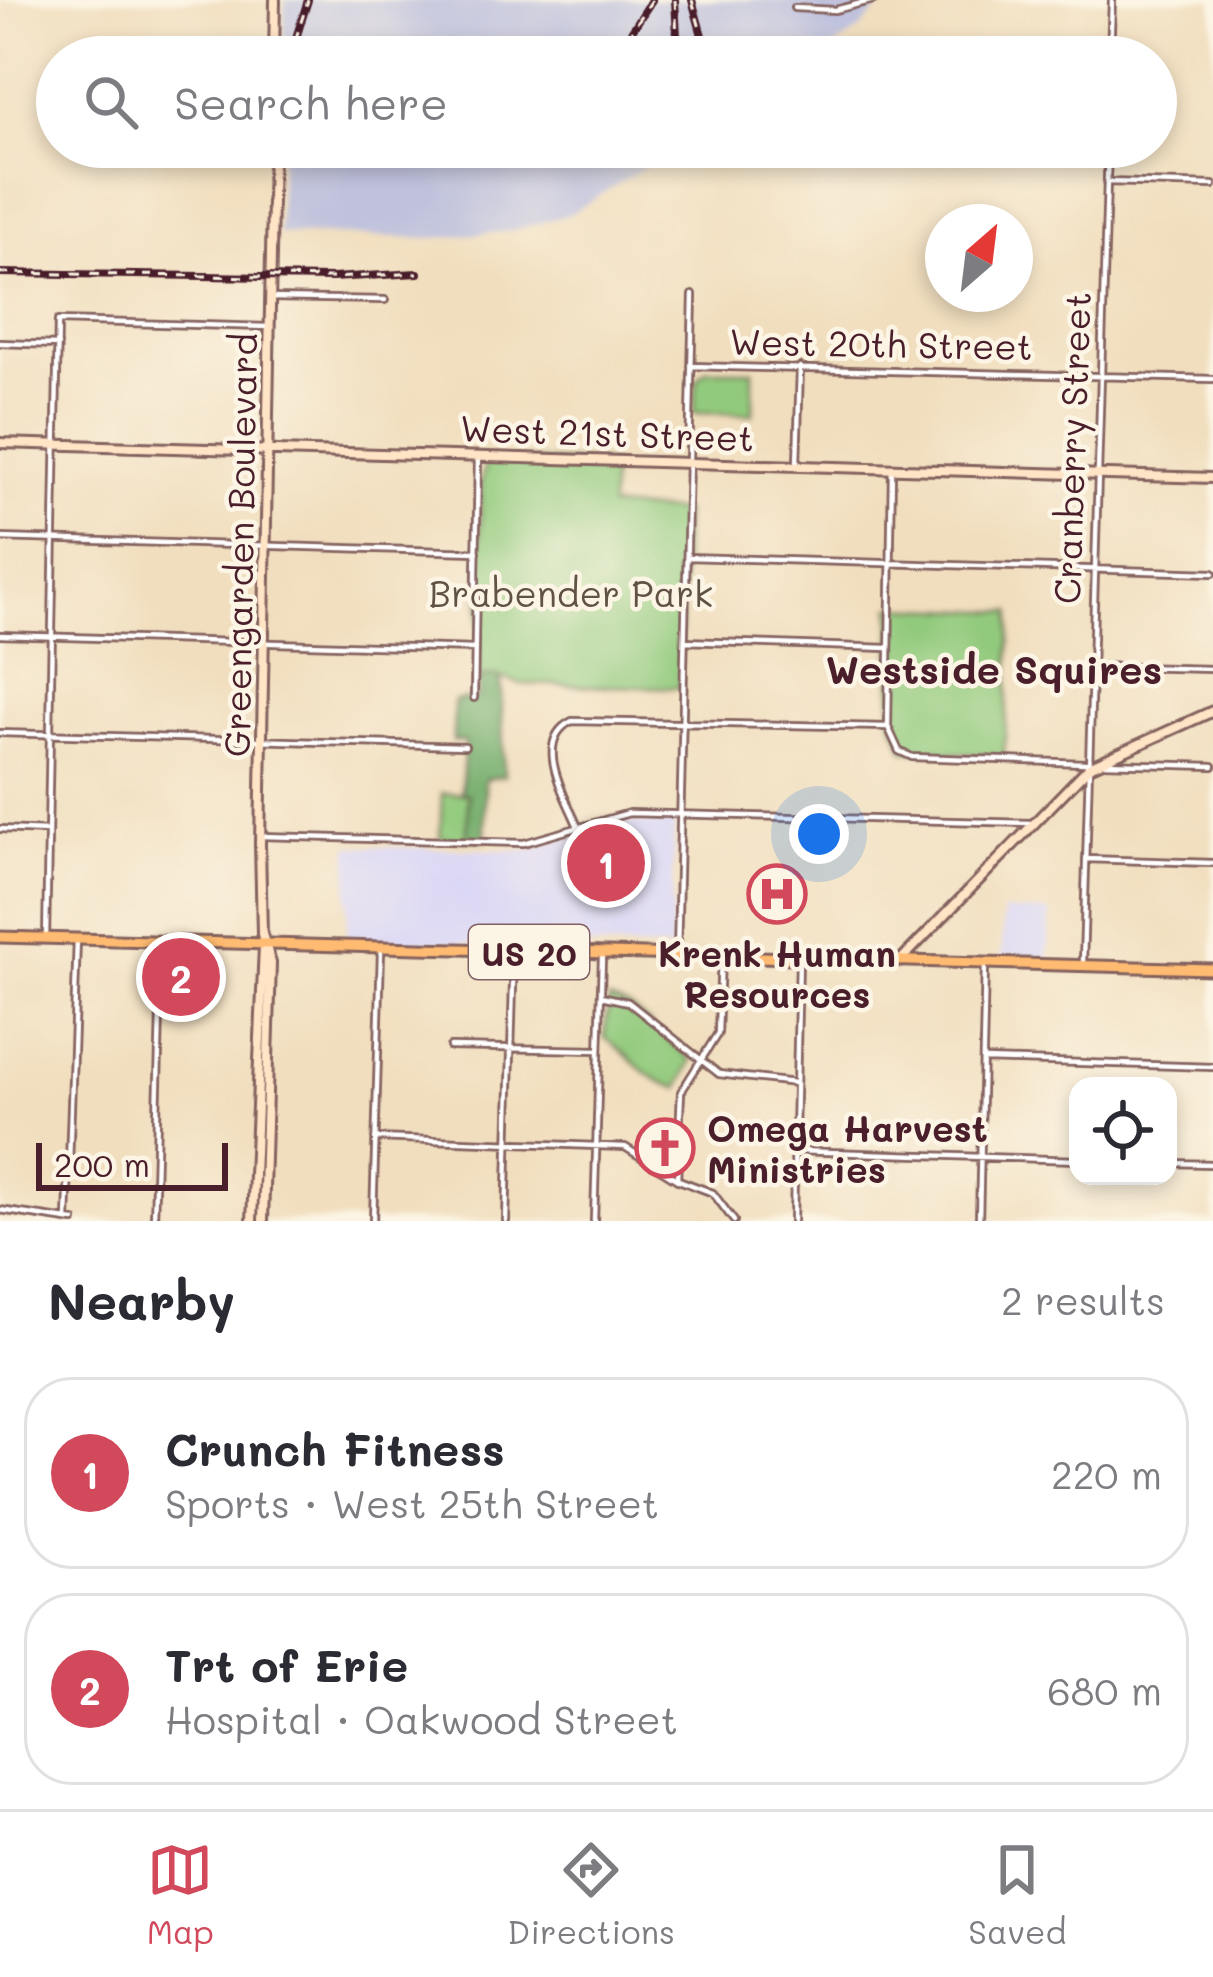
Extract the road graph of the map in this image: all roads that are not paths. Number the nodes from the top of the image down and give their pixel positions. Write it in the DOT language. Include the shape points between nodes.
graph roads {
  1 [pos="275,0"];
  2 [pos="874,0"];
  3 [pos="1112,0"];
  4 [pos="794,8"];
  5 [pos="274,36"];
  6 [pos="1111,36"];
  7 [pos="273,168"];
  8 [pos="1107,168"];
  9 [pos="1106,182"];
  10 [pos="1213,185"];
  11 [pos="693,295"];
  12 [pos="270,298"];
  13 [pos="385,300"];
  14 [pos="269,327"];
  15 [pos="0,343"];
  16 [pos="58,344"];
  17 [pos="691,366"];
  18 [pos="800,368"];
  19 [pos="1100,375"];
  20 [pos="1213,379"];
  21 [pos="0,442"];
  22 [pos="56,444"];
  23 [pos="267,450"];
  24 [pos="478,455"];
  25 [pos="688,461"];
  26 [pos="797,465"];
  27 [pos="892,469"];
  28 [pos="1097,475"];
  29 [pos="1213,478"];
  30 [pos="0,538"];
  31 [pos="54,539"];
  32 [pos="266,546"];
  33 [pos="477,553"];
  34 [pos="687,557"];
  35 [pos="890,563"];
  36 [pos="1094,569"];
  37 [pos="1213,572"];
  38 [pos="0,635"];
  39 [pos="52,637"];
  40 [pos="685,641"];
  41 [pos="264,643"];
  42 [pos="888,648"];
  43 [pos="475,649"];
  44 [pos="1092,666"];
  45 [pos="1213,669"];
  46 [pos="474,698"];
  47 [pos="1213,711"];
  48 [pos="682,721"];
  49 [pos="888,727"];
  50 [pos="0,733"];
  51 [pos="50,734"];
  52 [pos="262,740"];
  53 [pos="465,746"];
  54 [pos="1090,764"];
  55 [pos="1213,766"];
  56 [pos="680,814"];
  57 [pos="1033,823"];
  58 [pos="578,827"];
  59 [pos="0,830"];
  60 [pos="48,831"];
  61 [pos="261,836"];
  62 [pos="1086,859"];
  63 [pos="1213,863"];
  64 [pos="0,937"];
  65 [pos="46,938"];
  66 [pos="76,939"];
  67 [pos="162,941"];
  68 [pos="264,944"];
  69 [pos="381,947"];
  70 [pos="514,951"];
  71 [pos="602,954"];
  72 [pos="677,956"];
  73 [pos="722,957"];
  74 [pos="799,959"];
  75 [pos="899,962"];
  76 [pos="985,964"];
  77 [pos="1083,966"];
  78 [pos="1213,969"];
  79 [pos="601,996"];
  80 [pos="450,1047"];
  81 [pos="511,1048"];
  82 [pos="599,1050"];
  83 [pos="983,1060"];
  84 [pos="698,1061"];
  85 [pos="1213,1066"];
  86 [pos="796,1083"];
  87 [pos="375,1138"];
  88 [pos="508,1144"];
  89 [pos="596,1147"];
  90 [pos="795,1151"];
  91 [pos="980,1157"];
  92 [pos="1069,1160"];
  93 [pos="1177,1163"];
  94 [pos="1213,1164"];
  95 [pos="677,1180"];
  96 [pos="0,1210"];
  97 [pos="70,1220"];
  98 [pos="154,1221"];
  99 [pos="252,1221"];
  100 [pos="263,1221"];
  101 [pos="373,1221"];
  102 [pos="506,1221"];
  103 [pos="594,1221"];
  104 [pos="734,1221"];
  105 [pos="794,1221"];
  106 [pos="979,1221"];
  1 -- 5 [label="street"];
  2 -- 4 [label="street" via="835,10"];
  3 -- 6 [label="street"];
  7 -- 12 [label="street, Greengarden Boulevard"];
  8 -- 9 [label="street, Cranberry Street"];
  9 -- 10 [label="street"];
  9 -- 19 [label="street, Cranberry Street"];
  11 -- 17 [label="street"];
  12 -- 13 [label="street"];
  12 -- 14 [label="street, Greengarden Boulevard"];
  14 -- 16 [label="street" via="58,320"];
  14 -- 23 [label="street, Greengarden Boulevard"];
  15 -- 16 [label="street"];
  16 -- 22 [label="street"];
  17 -- 18 [label="street, West 20th Street"];
  17 -- 25 [label="street"];
  18 -- 19 [label="street, West 20th Street"];
  18 -- 26 [label="street"];
  19 -- 20 [label="street, West 20th Street"];
  19 -- 28 [label="street, Cranberry Street"];
  21 -- 22 [label="street, West 21st Street"];
  22 -- 23 [label="street, West 21st Street"];
  22 -- 31 [label="street"];
  23 -- 24 [label="street, West 21st Street"];
  23 -- 32 [label="street, Greengarden Boulevard"];
  24 -- 25 [label="street, West 21st Street"];
  24 -- 33 [label="street"];
  25 -- 26 [label="street, West 21st Street"];
  25 -- 34 [label="street"];
  26 -- 27 [label="street, West 21st Street"];
  27 -- 28 [label="street, West 21st Street"];
  27 -- 35 [label="street"];
  28 -- 29 [label="street, West 21st Street"];
  28 -- 36 [label="street, Cranberry Street"];
  30 -- 31 [label="street"];
  31 -- 32 [label="street"];
  31 -- 39 [label="street"];
  32 -- 33 [label="street"];
  32 -- 41 [label="street, Greengarden Boulevard"];
  33 -- 43 [label="street"];
  34 -- 35 [label="street"];
  34 -- 40 [label="street"];
  35 -- 36 [label="street"];
  35 -- 42 [label="street"];
  36 -- 37 [label="street"];
  36 -- 44 [label="street, Cranberry Street"];
  38 -- 39 [label="street"];
  39 -- 41 [label="street"];
  39 -- 51 [label="street"];
  40 -- 42 [label="street"];
  40 -- 48 [label="street"];
  41 -- 43 [label="street"];
  41 -- 52 [label="street, Greengarden Boulevard"];
  42 -- 49 [label="street"];
  43 -- 46 [label="street"];
  44 -- 45 [label="street"];
  44 -- 54 [label="street, Cranberry Street"];
  47 -- 54 [label="street"];
  48 -- 49 [label="street"];
  48 -- 56 [label="street"];
  48 -- 58 [label="street" via="578,720 559,728 552,758"];
  49 -- 54 [label="street" via="902,754"];
  50 -- 51 [label="street"];
  51 -- 52 [label="street"];
  51 -- 60 [label="street"];
  52 -- 53 [label="street"];
  52 -- 61 [label="street, Greengarden Boulevard"];
  54 -- 55 [label="street"];
  54 -- 57 [label="street"];
  54 -- 62 [label="street, Cranberry Street"];
  56 -- 57 [label="street"];
  56 -- 58 [label="street" via="621,813"];
  56 -- 72 [label="street"];
  57 -- 75 [label="street"];
  58 -- 61 [label="street" via="524,843"];
  59 -- 60 [label="street"];
  60 -- 65 [label="street"];
  61 -- 68 [label="street, Greengarden Boulevard"];
  62 -- 63 [label="street"];
  62 -- 77 [label="street, Cranberry Street"];
  64 -- 65 [label="main road, US 20"];
  65 -- 66 [label="main road, US 20"];
  66 -- 67 [label="main road, US 20"];
  66 -- 97 [label="street"];
  67 -- 68 [label="main road, US 20"];
  67 -- 98 [label="street"];
  68 -- 69 [label="main road, US 20"];
  68 -- 99 [label="street, Greengarden Boulevard"];
  68 -- 100 [label="street, Greengarden Boulevard" via="271,963"];
  69 -- 70 [label="main road, US 20"];
  69 -- 87 [label="street"];
  70 -- 71 [label="main road, US 20"];
  70 -- 81 [label="street"];
  71 -- 72 [label="main road, US 20"];
  71 -- 79 [label="street"];
  72 -- 73 [label="main road, US 20"];
  73 -- 74 [label="main road, US 20"];
  73 -- 84 [label="street" via="718,1033"];
  74 -- 75 [label="main road, US 20"];
  74 -- 86 [label="street"];
  75 -- 76 [label="main road, US 20"];
  76 -- 77 [label="main road, US 20"];
  76 -- 83 [label="street"];
  77 -- 78 [label="main road, US 20"];
  79 -- 82 [label="street"];
  79 -- 84 [label="street" via="628,1002"];
  80 -- 81 [label="street"];
  81 -- 82 [label="street"];
  81 -- 88 [label="street"];
  82 -- 89 [label="street"];
  83 -- 85 [label="street"];
  83 -- 91 [label="street"];
  84 -- 86 [label="street" via="739,1080"];
  84 -- 95 [label="street" via="681,1092"];
  86 -- 90 [label="street"];
  87 -- 88 [label="street"];
  87 -- 101 [label="street"];
  88 -- 89 [label="street"];
  88 -- 102 [label="street"];
  89 -- 95 [label="street" via="636,1151"];
  89 -- 103 [label="street"];
  90 -- 91 [label="street"];
  90 -- 105 [label="street"];
  91 -- 92 [label="street"];
  91 -- 106 [label="street"];
  93 -- 94 [label="street"];
  95 -- 104 [label="street" via="713,1193"];
  96 -- 97 [label="street"];
}
